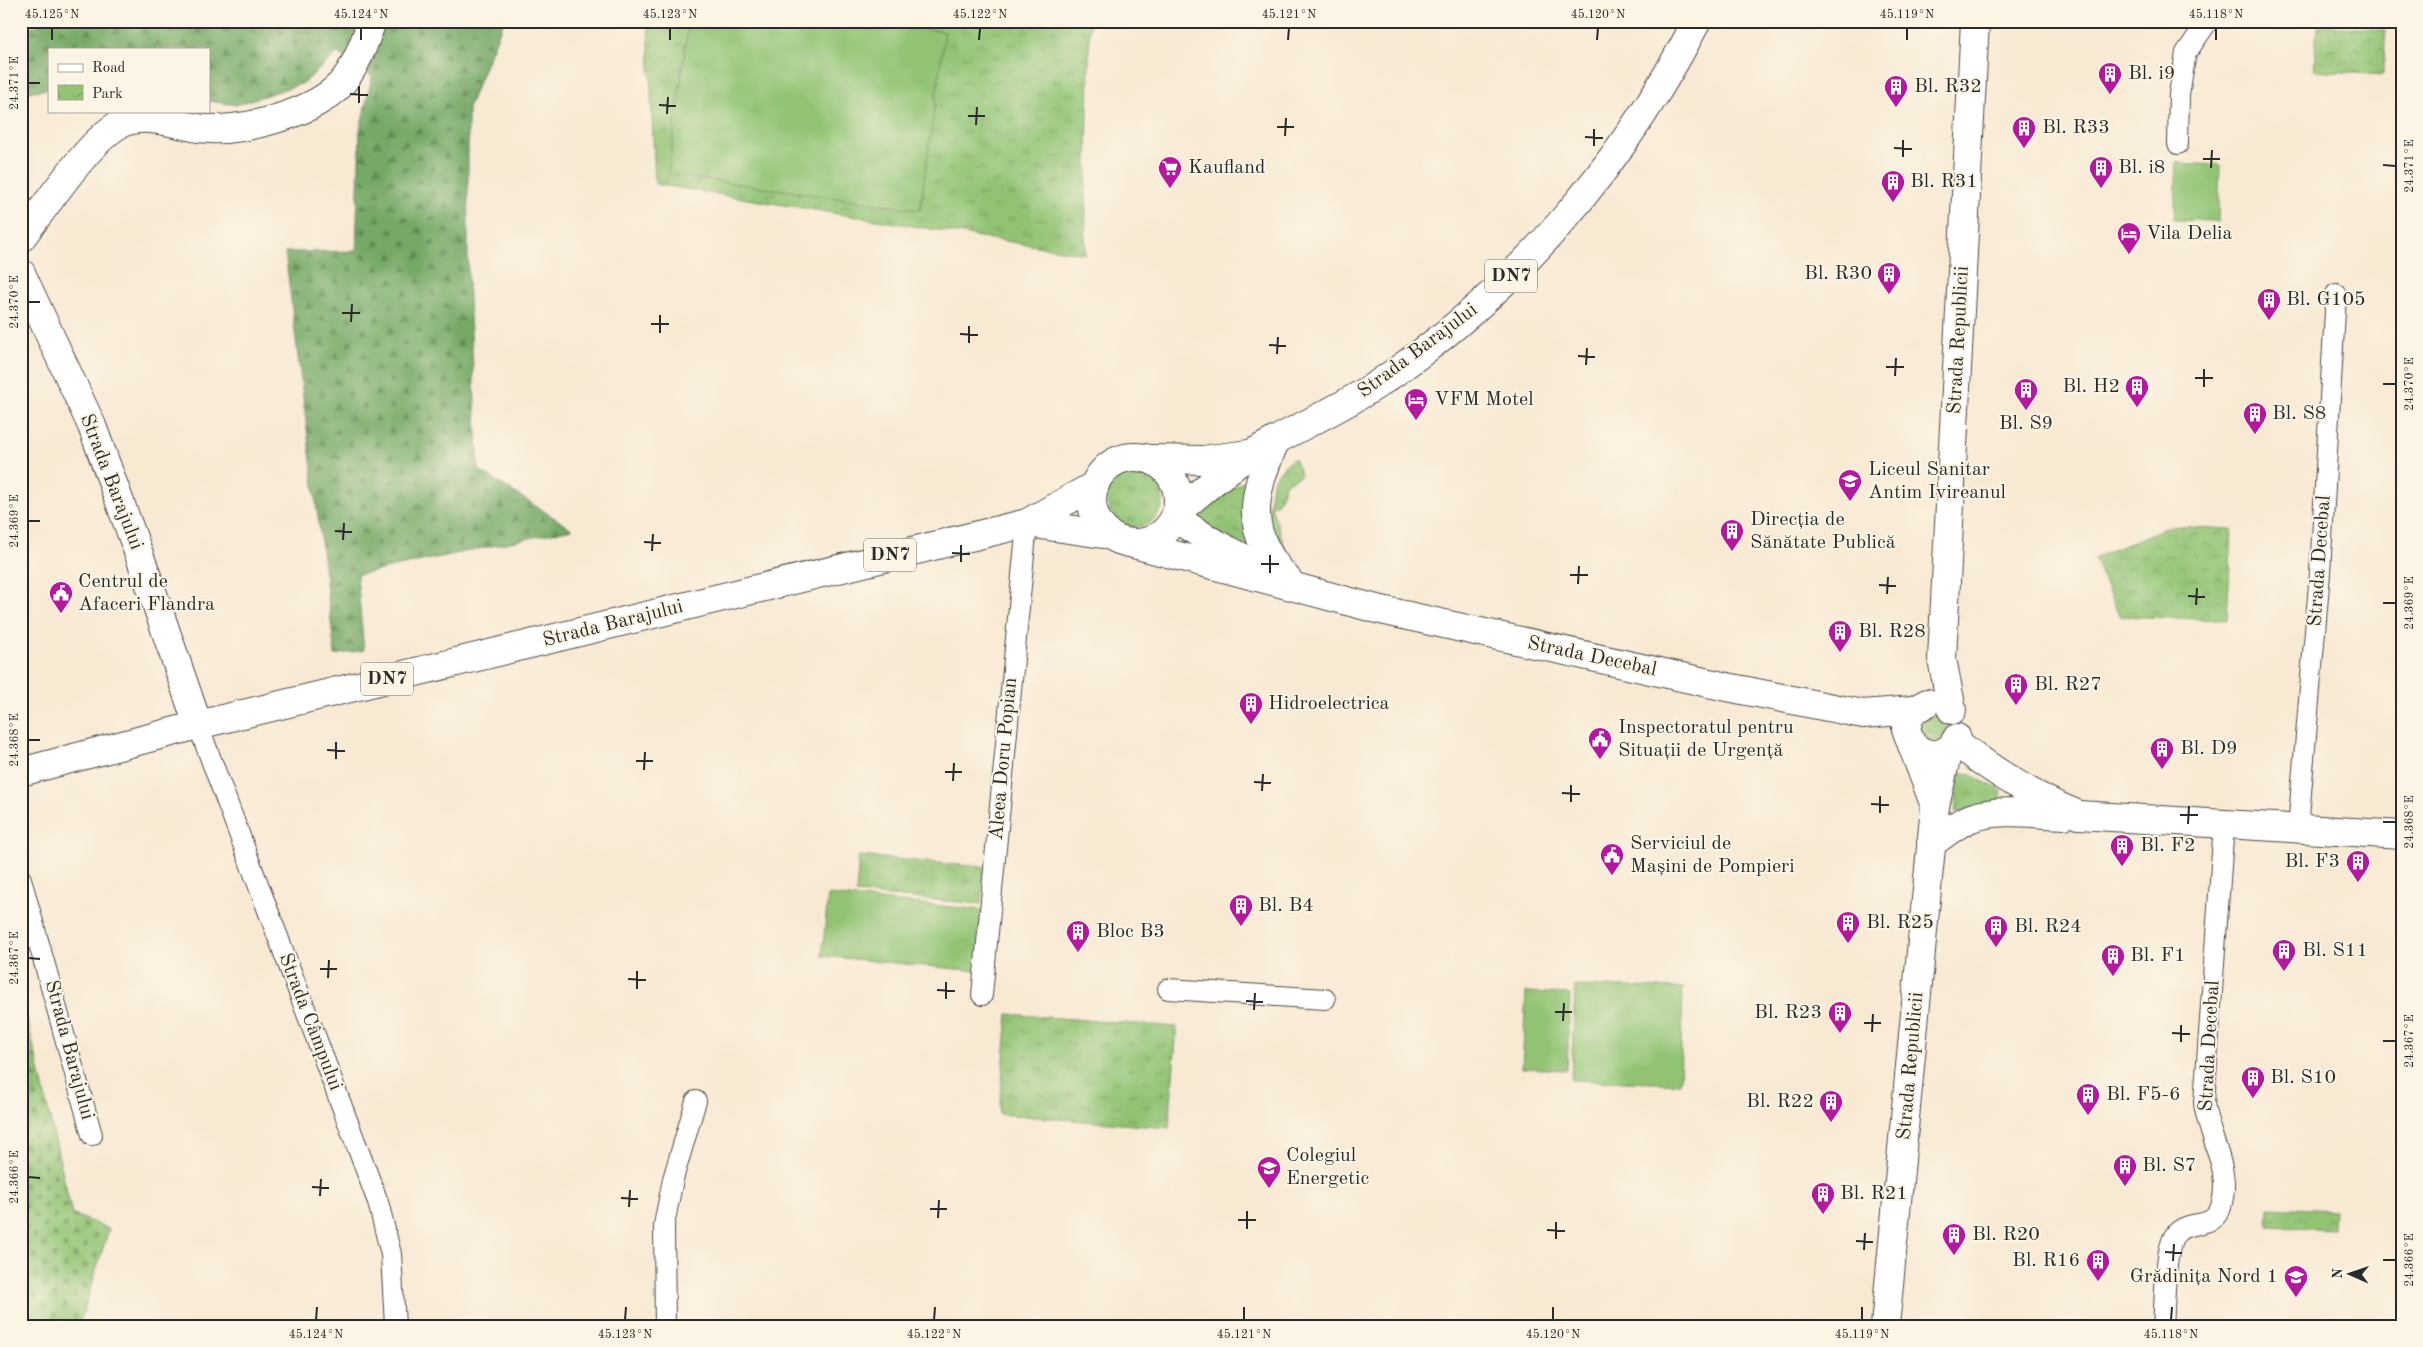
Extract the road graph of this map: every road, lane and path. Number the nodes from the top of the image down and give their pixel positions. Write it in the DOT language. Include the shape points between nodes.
graph roads {
  1 [pos="372,21"];
  2 [pos="1697,21"];
  3 [pos="1975,21"];
  4 [pos="2208,21"];
  5 [pos="2178,144"];
  6 [pos="21,238"];
  7 [pos="21,273"];
  8 [pos="2336,294"];
  9 [pos="1275,442"];
  10 [pos="1251,454"];
  11 [pos="1152,459"];
  12 [pos="1095,485"];
  13 [pos="1176,514"];
  14 [pos="1027,523"];
  15 [pos="1118,538"];
  16 [pos="1288,580"];
  17 [pos="1322,594"];
  18 [pos="1942,659"];
  19 [pos="1917,707"];
  20 [pos="1952,710"];
  21 [pos="1863,714"];
  22 [pos="198,725"];
  23 [pos="1910,741"];
  24 [pos="1952,746"];
  25 [pos="21,772"];
  26 [pos="1935,806"];
  27 [pos="2079,815"];
  28 [pos="2224,824"];
  29 [pos="2298,828"];
  30 [pos="2402,835"];
  31 [pos="1932,844"];
  32 [pos="21,879"];
  33 [pos="1168,989"];
  34 [pos="982,995"];
  35 [pos="1325,999"];
  36 [pos="696,1101"];
  37 [pos="92,1134"];
  38 [pos="395,1326"];
  39 [pos="665,1326"];
  40 [pos="1885,1326"];
  41 [pos="2163,1326"];
  1 -- 6 [label="main road" via="348,75 333,90 303,108 247,126 222,129 144,119 120,124 85,156"];
  2 -- 9 [label="main road, Strada Barajului / DN7" via="1650,106 1609,165 1533,255 1435,343 1377,384"];
  3 -- 18 [label="main road, Strada Republicii"];
  4 -- 5 [label="street" via="2186,53 2179,94"];
  7 -- 22 [label="main road, Strada Barajului" via="92,426"];
  8 -- 29 [label="street, Strada Decebal" via="2320,573"];
  9 -- 10 [label="main road, Strada Barajului / DN7"];
  9 -- 16 [label="main road" via="1258,485 1255,520 1265,550"];
  10 -- 11 [label="main road, Strada Barajului / DN7" via="1204,460"];
  10 -- 13 [label="main road, Strada Barajului / DN7"];
  11 -- 12 [label="main road, DN7" via="1133,456 1121,459 1110,465"];
  11 -- 13 [label="main road" via="1171,475 1177,486"];
  12 -- 14 [label="main road, Strada Barajului / DN7"];
  12 -- 15 [label="main road" via="1092,498 1094,512 1100,525"];
  13 -- 15 [label="main road, DN7" via="1167,530 1155,539 1141,543"];
  13 -- 16 [label="main road, Strada Decebal" via="1216,544"];
  14 -- 15 [label="main road, Strada Barajului / DN7"];
  14 -- 22 [label="main road, Strada Barajului / DN7"];
  14 -- 34 [label="street, Aleea Doru Popian"];
  15 -- 17 [label="main road, Strada Decebal"];
  16 -- 17 [label="main road, Strada Decebal"];
  17 -- 21 [label="main road, Strada Decebal" via="1498,637"];
  18 -- 19 [label="main road, Strada Republicii"];
  18 -- 20 [label="main road, Strada Republicii"];
  19 -- 20 [label="main road" via="1937,702"];
  19 -- 21 [label="main road, Strada Decebal"];
  19 -- 23 [label="main road, Strada Republicii" via="1907,722"];
  20 -- 24 [label="main road, Strada Republicii" via="1959,726"];
  21 -- 23 [label="main road, Strada Decebal"];
  22 -- 25 [label="main road, Strada Barajului / DN7"];
  22 -- 38 [label="street, Strada Câmpului" via="378,1202 391,1254"];
  23 -- 24 [label="main road" via="1918,750 1933,755"];
  23 -- 26 [label="main road, Strada Republicii"];
  24 -- 26 [label="main road, Strada Republicii"];
  24 -- 27 [label="main road" via="2022,789"];
  26 -- 31 [label="main road, Strada Republicii"];
  27 -- 28 [label="main road"];
  27 -- 31 [label="main road" via="1992,813 1963,822"];
  28 -- 29 [label="main road"];
  28 -- 41 [label="street, Strada Decebal" via="2204,1103 2206,1123 2223,1171 2222,1203 2211,1221 2184,1228 2174,1236 2169,1253"];
  29 -- 30 [label="main road"];
  31 -- 40 [label="main road, Strada Republicii"];
  32 -- 37 [label="street, Strada Barajului"];
  33 -- 35 [label="street"];
  36 -- 39 [label="street" via="673,1179 664,1225"];
}
